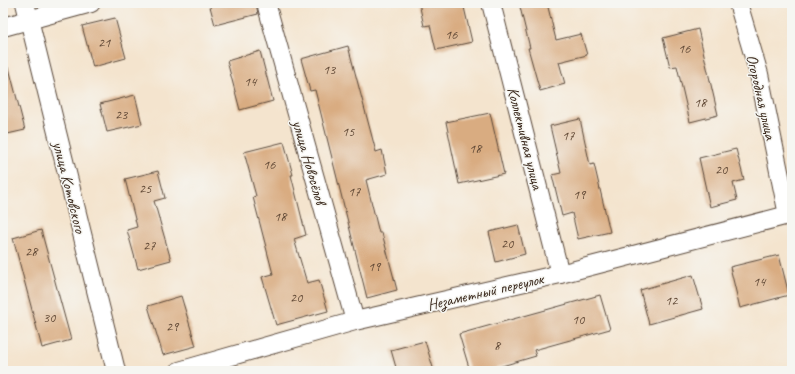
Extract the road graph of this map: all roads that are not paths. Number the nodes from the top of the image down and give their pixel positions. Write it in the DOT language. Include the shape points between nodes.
graph roads {
  1 [pos="91,3"];
  2 [pos="266,3"];
  3 [pos="491,3"];
  4 [pos="738,3"];
  5 [pos="27,12"];
  6 [pos="3,26"];
  7 [pos="790,214"];
  8 [pos="560,274"];
  9 [pos="355,321"];
  10 [pos="116,371"];
  11 [pos="179,371"];
  1 -- 5 [label="street"];
  2 -- 9 [label="street, улица Новосёлов"];
  3 -- 8 [label="street, Коллективная улица"];
  4 -- 7 [label="street, Огородная улица" via="759,74"];
  5 -- 6 [label="street"];
  5 -- 10 [label="street, улица Котовского"];
  7 -- 8 [label="street, Незаметный переулок"];
  8 -- 9 [label="street, Незаметный переулок"];
  9 -- 11 [label="street, Незаметный переулок"];
}
